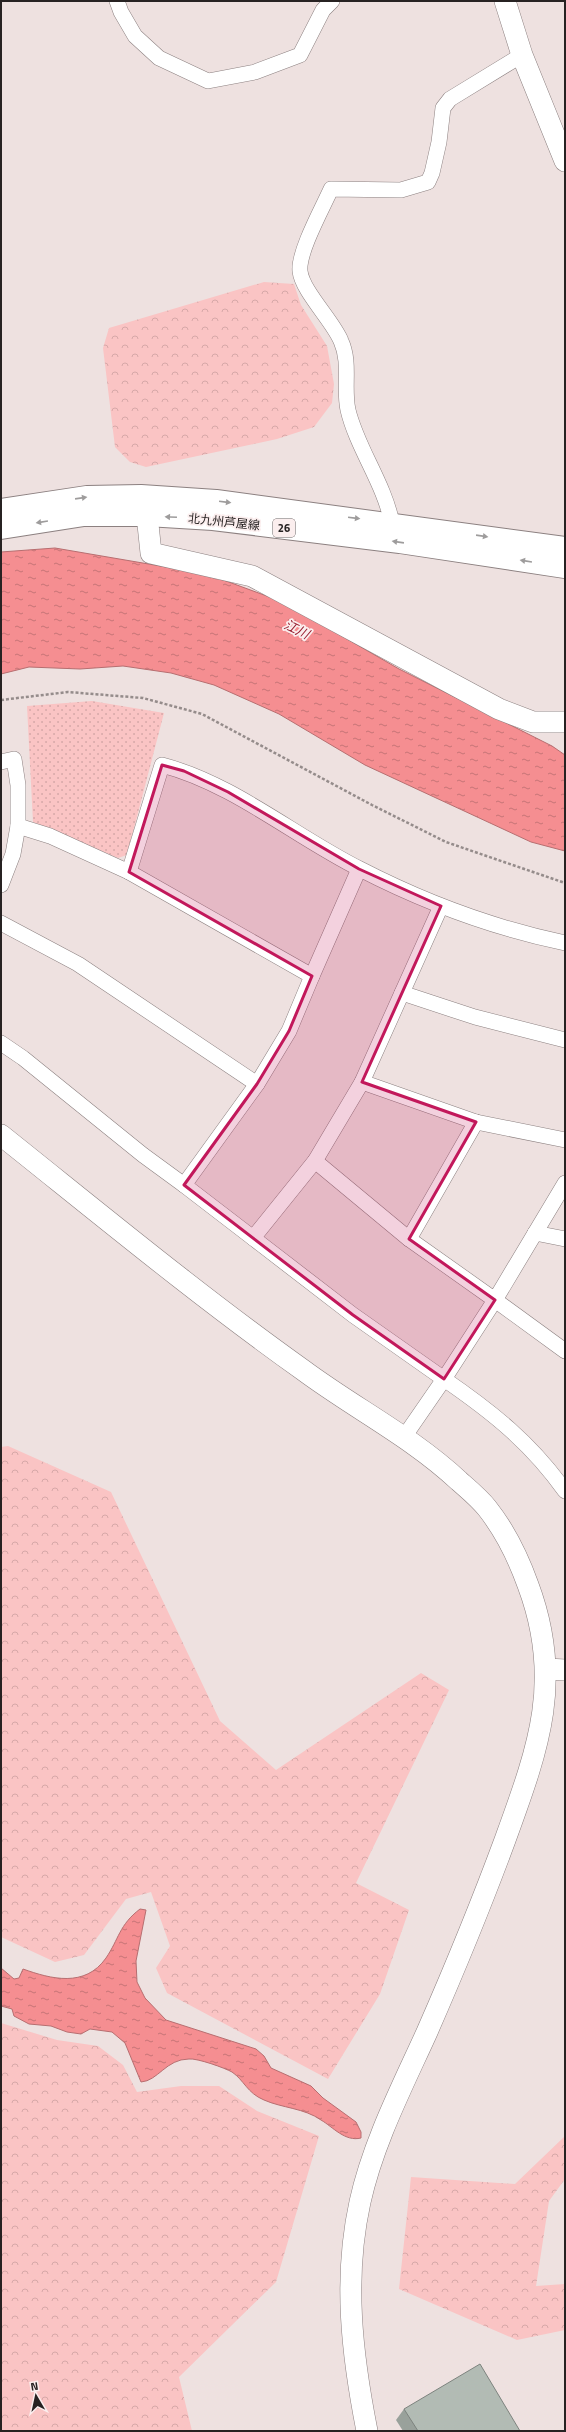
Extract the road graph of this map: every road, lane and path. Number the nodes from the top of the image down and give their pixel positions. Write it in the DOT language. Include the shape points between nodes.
graph roads {
  1 [pos="117,1"];
  2 [pos="332,1"];
  3 [pos="505,1"];
  4 [pos="522,55"];
  5 [pos="565,161"];
  6 [pos="1,510"];
  7 [pos="147,515"];
  8 [pos="392,523"];
  9 [pos="1,528"];
  10 [pos="565,548"];
  11 [pos="565,567"];
  12 [pos="1,700"];
  13 [pos="565,722"];
  14 [pos="1,762"];
  15 [pos="18,826"];
  16 [pos="359,869"];
  17 [pos="129,872"];
  18 [pos="565,882"];
  19 [pos="1,885"];
  20 [pos="441,906"];
  21 [pos="1,923"];
  22 [pos="565,943"];
  23 [pos="312,976"];
  24 [pos="402,993"];
  25 [pos="565,1040"];
  26 [pos="1,1043"];
  27 [pos="362,1082"];
  28 [pos="257,1084"];
  29 [pos="476,1122"];
  30 [pos="1,1135"];
  31 [pos="565,1140"];
  32 [pos="315,1161"];
  33 [pos="565,1183"];
  34 [pos="184,1185"];
  35 [pos="535,1233"];
  36 [pos="253,1238"];
  37 [pos="409,1239"];
  38 [pos="565,1239"];
  39 [pos="494,1300"];
  40 [pos="565,1351"];
  41 [pos="444,1379"];
  42 [pos="404,1437"];
  43 [pos="565,1491"];
  44 [pos="556,1670"];
  45 [pos="367,2431"];
  1 -- 2 [label="street" via="135,36 154,54 187,73 208,81 255,72 300,55 323,10"];
  3 -- 4 [label="street"];
  4 -- 5 [label="street"];
  4 -- 8 [label="street" via="450,99 442,108 439,142 428,182 401,190 332,189 302,254 300,271 305,284 346,353 348,409 389,505"];
  6 -- 8 [label="main road, 北九州芦屋線 / 26, one-way" via="87,497 141,496 216,501"];
  7 -- 9 [label="main road, 北九州芦屋線 / 26, one-way" via="84,515"];
  11 -- 7 [label="main road, 北九州芦屋線 / 26, one-way" via="400,542 213,519"];
  7 -- 13 [label="street" via="151,553 252,576 499,710 533,722"];
  8 -- 10 [label="main road, 北九州芦屋線 / 26, one-way"];
  12 -- 18 [label="path" via="68,692 143,698 202,714 446,842"];
  14 -- 15 [label="street" via="14,758 18,785"];
  15 -- 17 [label="street" via="50,836"];
  15 -- 19 [label="street" via="13,854"];
  16 -- 17 [label="street" via="228,792 184,771 162,765"];
  16 -- 20 [label="street"];
  16 -- 23 [label="street"];
  17 -- 23 [label="street"];
  20 -- 22 [label="street"];
  20 -- 24 [label="street"];
  21 -- 28 [label="street" via="78,964"];
  23 -- 28 [label="street" via="289,1031"];
  24 -- 25 [label="street" via="475,1017"];
  24 -- 27 [label="street"];
  26 -- 34 [label="street"];
  27 -- 29 [label="street"];
  27 -- 32 [label="street"];
  28 -- 34 [label="street"];
  29 -- 31 [label="street"];
  29 -- 37 [label="street"];
  30 -- 42 [label="street" via="304,1371"];
  32 -- 36 [label="street"];
  32 -- 37 [label="street"];
  33 -- 35 [label="street"];
  34 -- 36 [label="street"];
  35 -- 38 [label="street"];
  35 -- 39 [label="street"];
  36 -- 41 [label="street" via="353,1315"];
  37 -- 39 [label="street"];
  39 -- 40 [label="street"];
  39 -- 41 [label="street"];
  41 -- 42 [label="street"];
  41 -- 43 [label="street" via="487,1409 519,1436 549,1468"];
  42 -- 44 [label="street" via="447,1469 485,1505 513,1546"];
  44 -- 45 [label="street" via="547,1689 536,1748 524,1788 478,1914 386,2123 361,2198 353,2238 350,2313 356,2373"];
}
